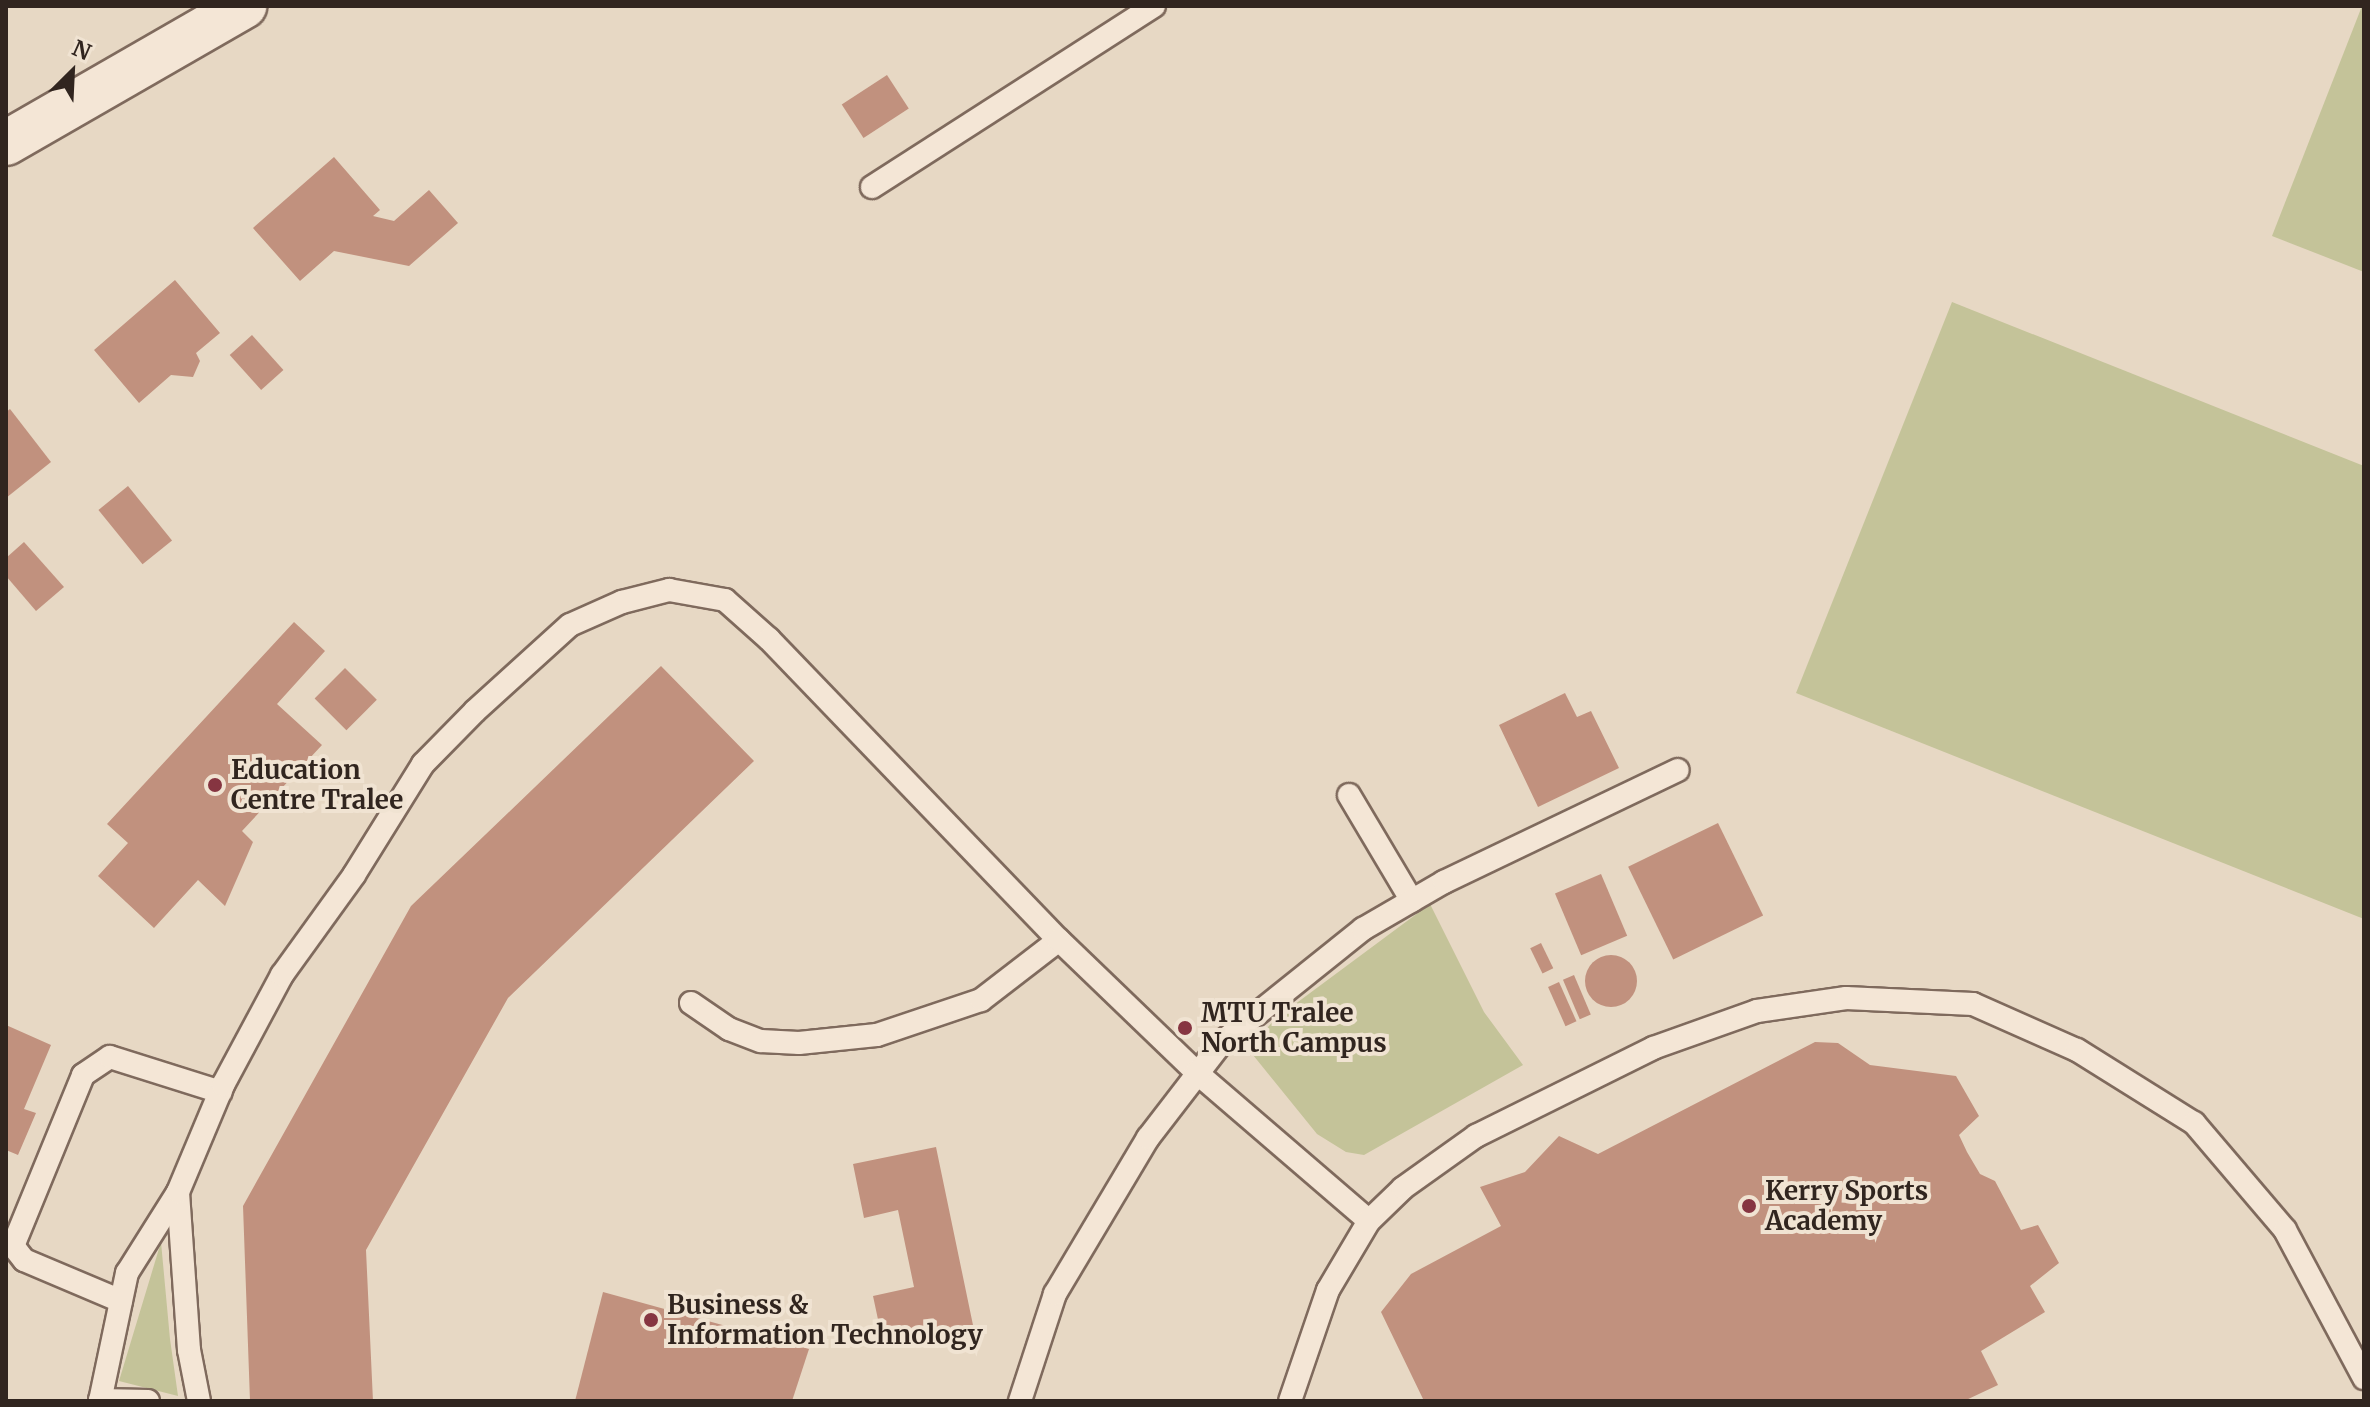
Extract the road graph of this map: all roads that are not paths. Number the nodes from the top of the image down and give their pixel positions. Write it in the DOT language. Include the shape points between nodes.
graph roads {
  1 [pos="244,6"];
  2 [pos="1154,6"];
  3 [pos="6,143"];
  4 [pos="872,187"];
  5 [pos="1678,770"];
  6 [pos="1349,795"];
  7 [pos="1412,901"];
  8 [pos="1059,940"];
  9 [pos="691,1003"];
  10 [pos="1196,1072"];
  11 [pos="221,1092"];
  12 [pos="178,1192"];
  13 [pos="1369,1221"];
  14 [pos="121,1301"];
  15 [pos="2364,1378"];
  16 [pos="100,1400"];
  17 [pos="148,1401"];
  18 [pos="199,1401"];
  19 [pos="1020,1401"];
  20 [pos="1290,1401"];
  1 -- 3 [label="main road"];
  2 -- 4 [label="lane"];
  5 -- 7 [label="lane"];
  6 -- 7 [label="lane"];
  7 -- 10 [label="lane" via="1363,929 1285,989 1222,1042"];
  8 -- 9 [label="lane" via="981,1000 877,1035 761,1041 729,1029"];
  8 -- 10 [label="lane"];
  8 -- 11 [label="lane" via="769,639 725,600 669,590 622,602 570,625 423,764 354,875 282,975"];
  10 -- 13 [label="lane"];
  10 -- 19 [label="lane" via="1148,1138 1055,1294"];
  11 -- 12 [label="lane"];
  11 -- 14 [label="lane" via="110,1057 83,1075 13,1246 24,1260"];
  12 -- 14 [label="lane" via="127,1273"];
  12 -- 18 [label="lane" via="189,1350"];
  13 -- 15 [label="lane" via="1403,1188 1476,1136 1668,1043 1757,1011 1846,998 1973,1004 2077,1050 2194,1123 2285,1230"];
  13 -- 20 [label="lane" via="1328,1290"];
  14 -- 16 [label="lane"];
  16 -- 17 [label="lane"];
}
